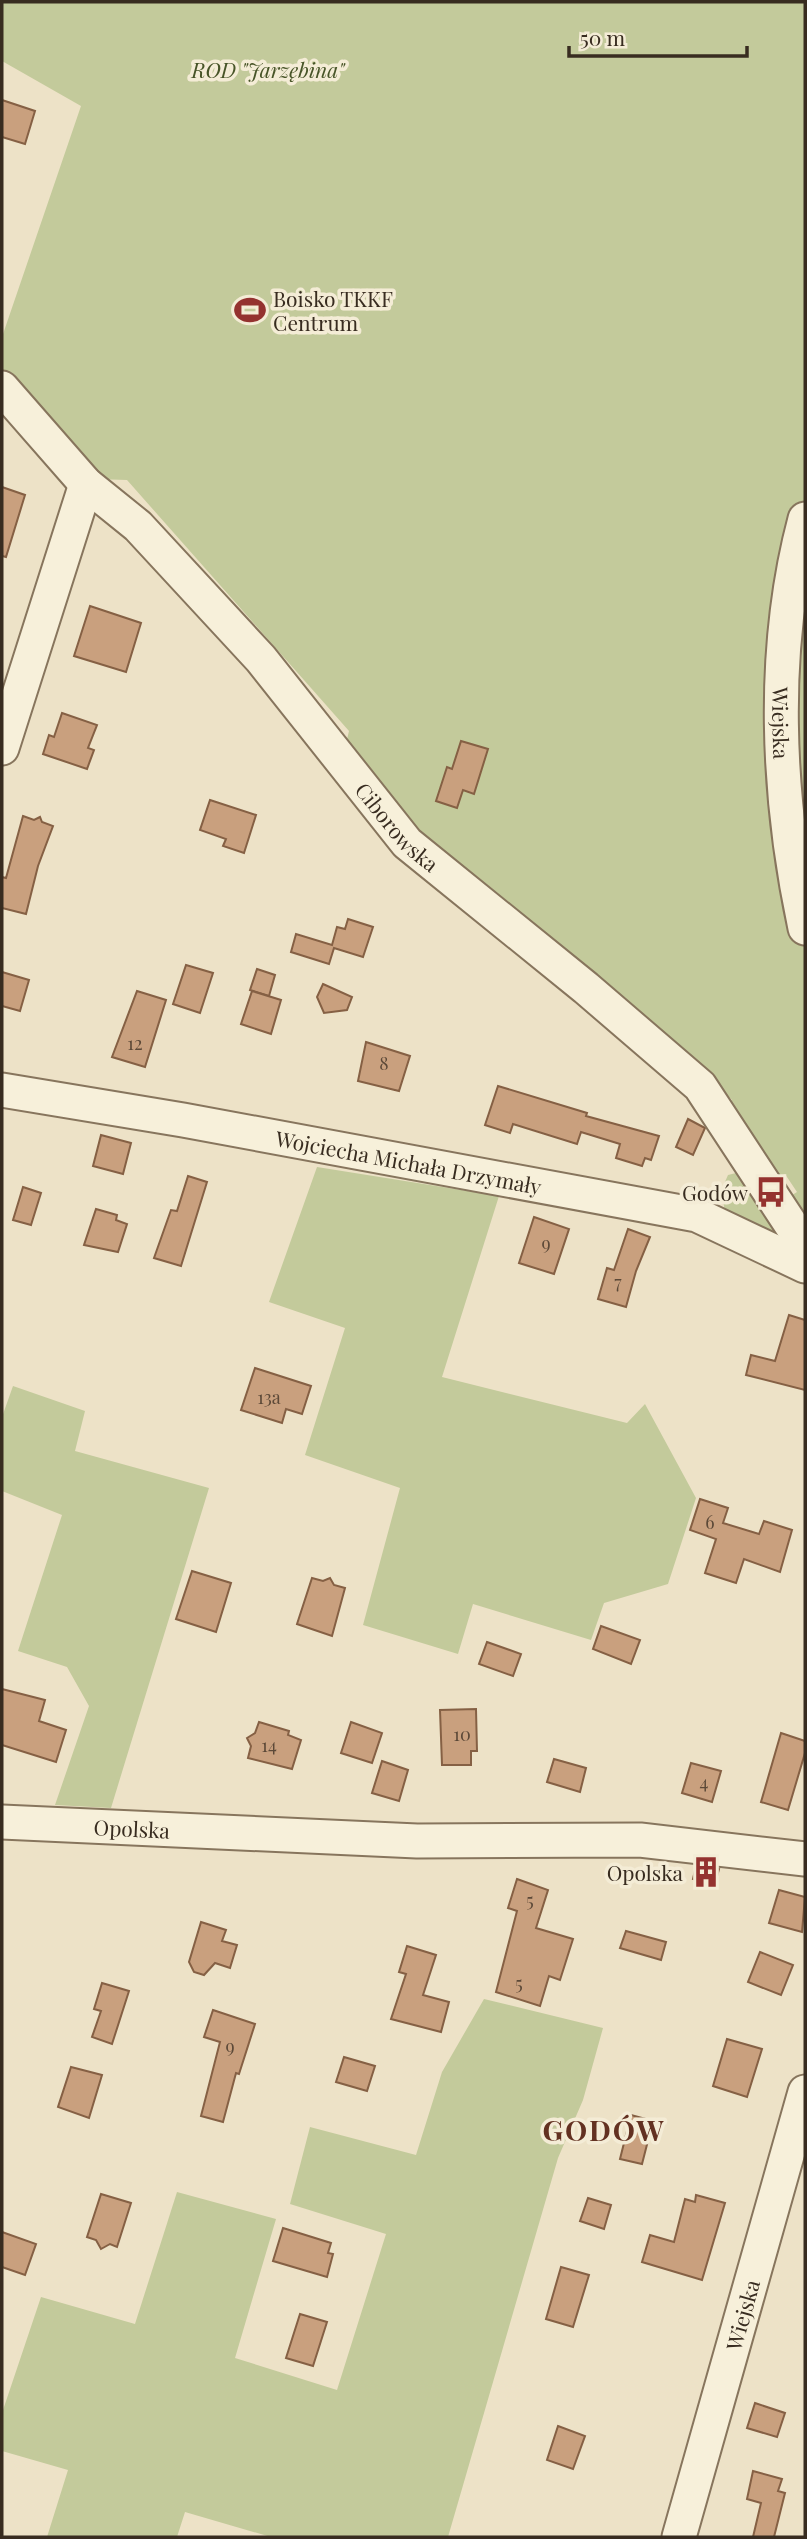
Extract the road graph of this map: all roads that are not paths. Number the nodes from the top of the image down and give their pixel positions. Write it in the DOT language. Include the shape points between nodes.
graph roads {
  1 [pos="2,388"];
  2 [pos="86,484"];
  3 [pos="805,519"];
  4 [pos="2,748"];
  5 [pos="805,928"];
  6 [pos="2,1090"];
  7 [pos="805,1246"];
  8 [pos="805,1266"];
  9 [pos="2,1822"];
  10 [pos="805,1859"];
  11 [pos="805,2092"];
  12 [pos="679,2537"];
  1 -- 2 [label="street, Ciborowska"];
  2 -- 4 [label="street"];
  2 -- 7 [label="street, Ciborowska" via="138,526 261,659 407,843 700,1086"];
  3 -- 5 [label="street, Wiejska" via="792,575 783,685 788,826"];
  6 -- 8 [label="street, Wojciecha Michała Drzymały" via="697,1215"];
  9 -- 10 [label="street, Opolska" via="403,1840 640,1840"];
  11 -- 12 [label="street, Wiejska"];
}
